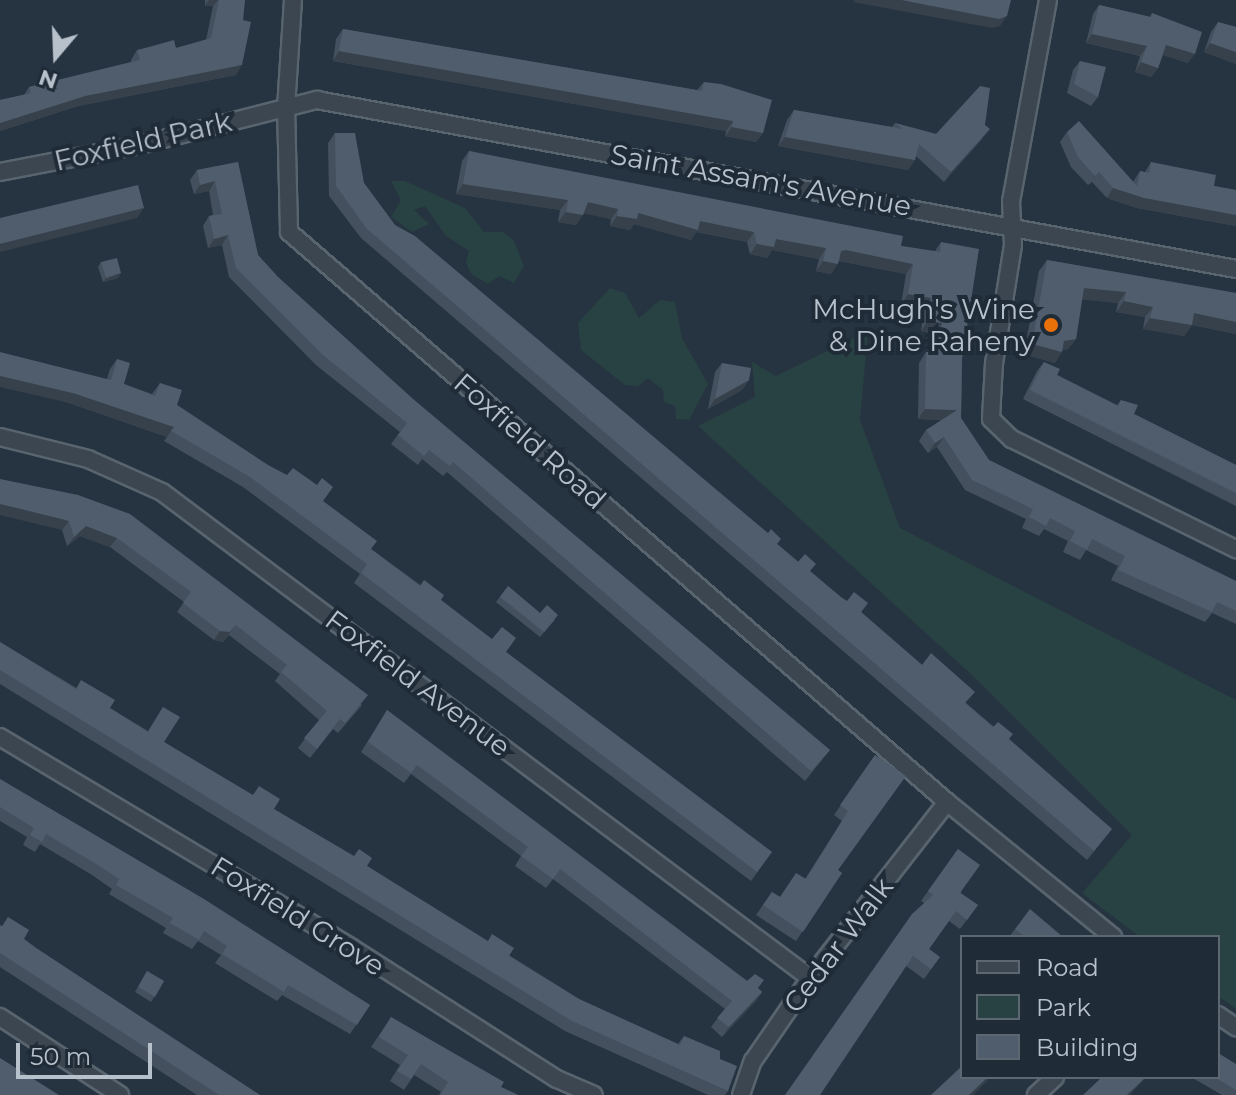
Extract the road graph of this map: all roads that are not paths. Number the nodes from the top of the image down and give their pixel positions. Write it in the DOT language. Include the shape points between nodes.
graph roads {
  1 [pos="293,0"];
  2 [pos="1048,0"];
  3 [pos="286,107"];
  4 [pos="0,172"];
  5 [pos="1013,225"];
  6 [pos="1236,269"];
  7 [pos="0,437"];
  8 [pos="1236,549"];
  9 [pos="0,737"];
  10 [pos="947,802"];
  11 [pos="1111,935"];
  12 [pos="810,978"];
  13 [pos="0,1017"];
  14 [pos="1053,1079"];
  15 [pos="120,1095"];
  16 [pos="594,1095"];
  17 [pos="741,1095"];
  18 [pos="1036,1095"];
  1 -- 3 [label="street, Foxfield Road"];
  2 -- 5 [label="street" via="1011,201"];
  3 -- 4 [label="street, Foxfield Park" via="140,145"];
  3 -- 5 [label="street, Saint Assam's Avenue" via="317,100"];
  3 -- 10 [label="street, Foxfield Road" via="289,232"];
  5 -- 6 [label="street, Saint Assam's Avenue"];
  5 -- 8 [label="street" via="991,419 1012,439"];
  7 -- 12 [label="street, Foxfield Avenue" via="88,459 162,492"];
  9 -- 16 [label="street, Foxfield Grove" via="352,948 557,1079"];
  10 -- 11 [label="street, Foxfield Road"];
  10 -- 12 [label="street, Cedar Walk"];
  12 -- 17 [label="street, Cedar Walk" via="753,1061"];
  13 -- 15 [label="street"];
  14 -- 18 [label="street"];
}
